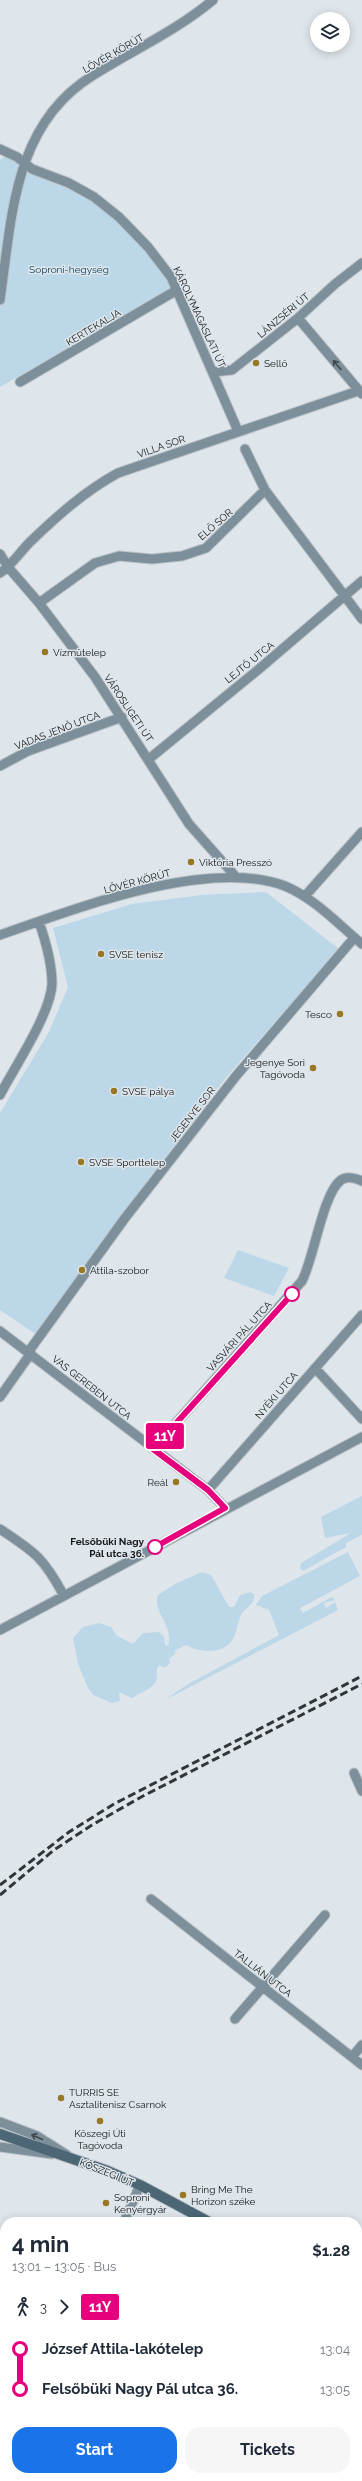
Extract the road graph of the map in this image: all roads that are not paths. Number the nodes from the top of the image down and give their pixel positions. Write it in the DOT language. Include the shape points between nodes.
graph roads {
  1 [pos="213,0"];
  2 [pos="0,149"];
  3 [pos="21,159"];
  4 [pos="362,263"];
  5 [pos="177,290"];
  6 [pos="0,300"];
  7 [pos="298,318"];
  8 [pos="213,372"];
  9 [pos="20,382"];
  10 [pos="360,393"];
  11 [pos="238,431"];
  12 [pos="245,449"];
  13 [pos="265,490"];
  14 [pos="0,554"];
  15 [pos="8,567"];
  16 [pos="0,573"];
  17 [pos="362,581"];
  18 [pos="345,597"];
  19 [pos="39,603"];
  20 [pos="362,619"];
  21 [pos="122,717"];
  22 [pos="149,759"];
  23 [pos="0,766"];
  24 [pos="362,832"];
  25 [pos="236,877"];
  26 [pos="305,896"];
  27 [pos="39,922"];
  28 [pos="0,935"];
  29 [pos="354,938"];
  30 [pos="362,944"];
  31 [pos="0,1095"];
  32 [pos="362,1181"];
  33 [pos="362,1315"];
  34 [pos="0,1331"];
  35 [pos="30,1352"];
  36 [pos="315,1368"];
  37 [pos="0,1397"];
  38 [pos="362,1419"];
  39 [pos="362,1437"];
  40 [pos="153,1449"];
  41 [pos="208,1490"];
  42 [pos="225,1508"];
  43 [pos="0,1529"];
  44 [pos="64,1596"];
  45 [pos="0,1630"];
  46 [pos="354,1773"];
  47 [pos="362,1791"];
  48 [pos="151,1899"];
  49 [pos="324,1915"];
  50 [pos="262,1986"];
  51 [pos="235,2019"];
  52 [pos="362,2045"];
  53 [pos="352,2057"];
  54 [pos="362,2065"];
  55 [pos="0,2122"];
  56 [pos="0,2134"];
  57 [pos="0,2147"];
  58 [pos="70,2157"];
  59 [pos="140,2186"];
  60 [pos="126,2217"];
  61 [pos="199,2217"];
  1 -- 3 [label="street, LŐVÉR KÖRÚT" via="175,30 91,77 71,92 45,122"];
  2 -- 3 [label="street, KÁROLYMAGASLATI ÚT"];
  3 -- 5 [label="street, KÁROLYMAGASLATI ÚT" via="32,169 70,183 109,209 152,252 171,277"];
  3 -- 6 [label="street, LŐVÉR KÖRÚT"];
  4 -- 7 [label="street, LÁNZSÉRI ÚT"];
  5 -- 8 [label="street, KÁROLYMAGASLATI ÚT"];
  5 -- 9 [label="street, KERTEKALJA"];
  7 -- 8 [label="street, LÁNZSÉRI ÚT" via="232,370"];
  10 -- 7 [label="street, one-way"];
  8 -- 11 [label="street, KÁROLYMAGASLATI ÚT"];
  10 -- 11 [label="street, VILLA SOR"];
  11 -- 15 [label="street, VILLA SOR" via="118,473 94,486 53,520"];
  12 -- 13 [label="street"];
  13 -- 18 [label="street"];
  13 -- 19 [label="street, ELŐ SOR" via="206,548 182,556 152,559 119,556 95,563"];
  14 -- 15 [label="street, VÁROSLIGETI ÚT"];
  15 -- 16 [label="street, VILLA SOR"];
  15 -- 19 [label="street, VÁROSLIGETI ÚT"];
  17 -- 18 [label="street, LEJTŐ UTCA"];
  18 -- 20 [label="street"];
  18 -- 22 [label="street, LEJTŐ UTCA"];
  19 -- 21 [label="street, VÁROSLIGETI ÚT"];
  21 -- 22 [label="street, VÁROSLIGETI ÚT"];
  21 -- 23 [label="street, VADAS JENŐ UTCA" via="28,751"];
  22 -- 25 [label="street, VÁROSLIGETI ÚT" via="189,824"];
  24 -- 26 [label="street"];
  25 -- 26 [label="street, LŐVÉR KÖRÚT" via="284,886"];
  25 -- 27 [label="street, LŐVÉR KÖRÚT" via="170,883"];
  26 -- 29 [label="street, LŐVÉR KÖRÚT"];
  27 -- 28 [label="street, LŐVÉR KÖRÚT"];
  27 -- 31 [label="street" via="51,962 52,986 45,1011"];
  29 -- 30 [label="street, LŐVÉR KÖRÚT"];
  29 -- 35 [label="street, JEGENYE SOR" via="258,1049 125,1218"];
  32 -- 40 [label="street, VASVÁRI PÁL UTCA" via="350,1178 340,1181 330,1195 309,1268 302,1280"];
  33 -- 36 [label="street, NYÉKI UTCA"];
  34 -- 35 [label="street, VAS GEREBEN UTCA"];
  35 -- 37 [label="street, JEGENYE SOR"];
  35 -- 40 [label="street, VAS GEREBEN UTCA"];
  36 -- 38 [label="street"];
  36 -- 41 [label="street, NYÉKI UTCA"];
  39 -- 42 [label="street"];
  40 -- 41 [label="street, VAS GEREBEN UTCA"];
  41 -- 42 [label="street, VAS GEREBEN UTCA"];
  42 -- 44 [label="street"];
  43 -- 44 [label="street" via="34,1552 52,1573"];
  44 -- 45 [label="street"];
  46 -- 47 [label="street"];
  48 -- 50 [label="street, TALLIÁN UTCA"];
  49 -- 50 [label="street"];
  50 -- 51 [label="street"];
  50 -- 53 [label="street, TALLIÁN UTCA"];
  52 -- 53 [label="street"];
  53 -- 54 [label="street, TALLIÁN UTCA"];
  58 -- 55 [label="street, one-way" via="37,2136"];
  56 -- 58 [label="main road, KŐSZEGI ÚT"];
  57 -- 58 [label="street"];
  58 -- 59 [label="main road, KŐSZEGI ÚT"];
  59 -- 60 [label="street"];
  59 -- 61 [label="main road, KŐSZEGI ÚT"];
}
